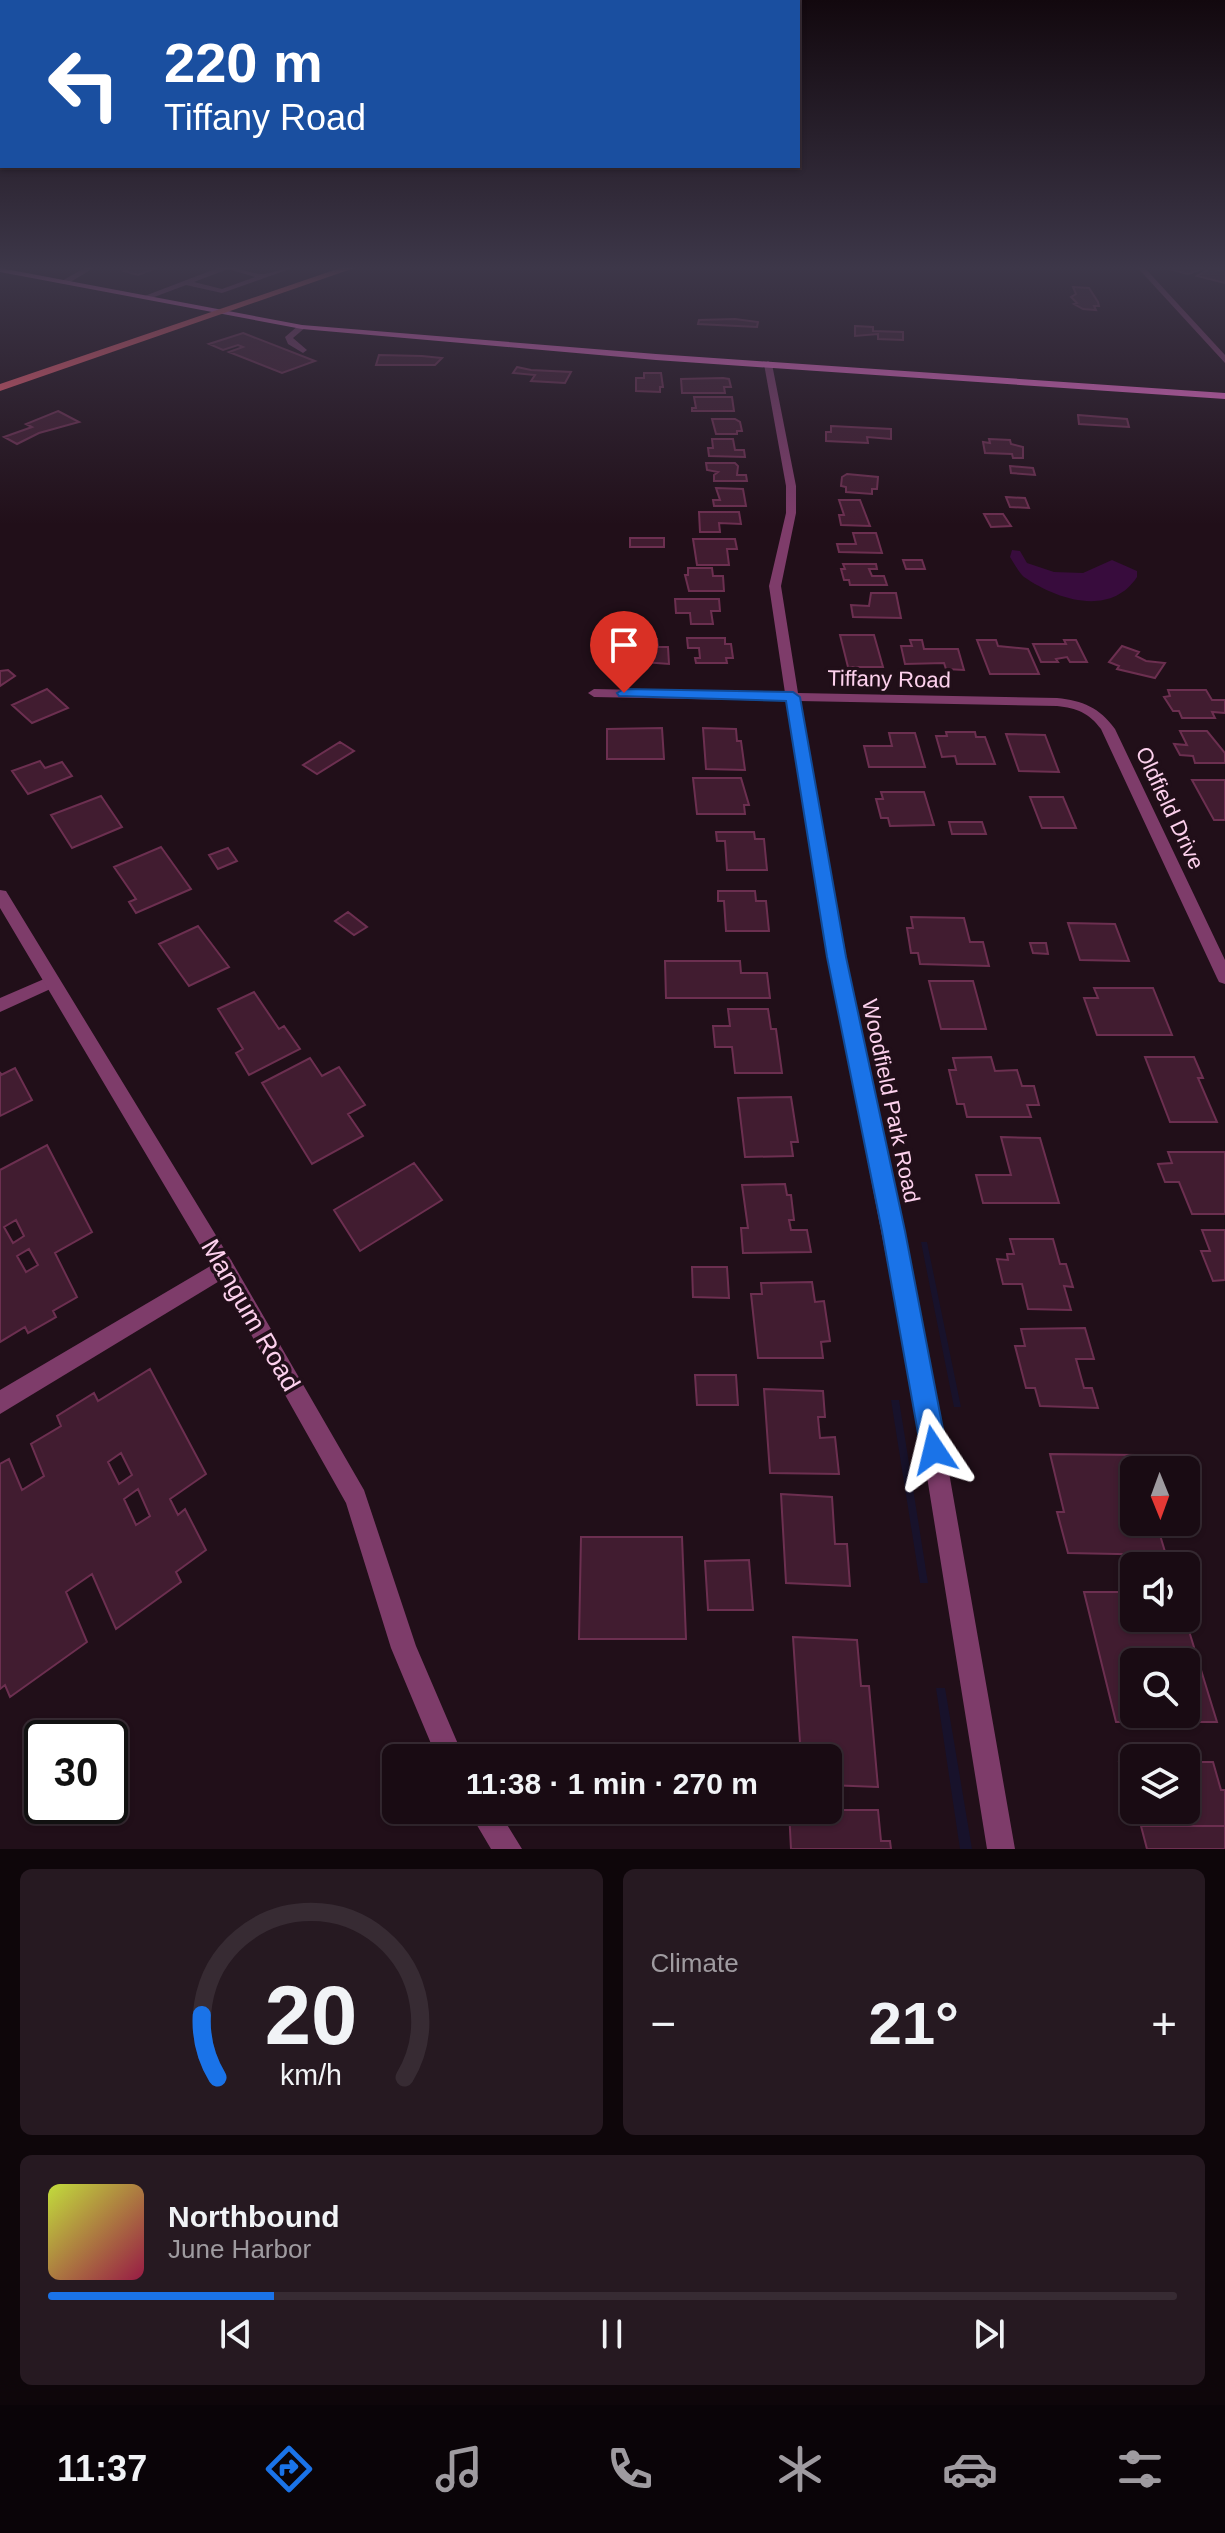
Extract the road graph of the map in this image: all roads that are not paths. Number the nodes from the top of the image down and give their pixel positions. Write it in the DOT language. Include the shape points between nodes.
graph roads {
  1 [pos="105,352"];
  2 [pos="620,352"];
  3 [pos="768,364"];
  4 [pos="0,388"];
  5 [pos="1225,396"];
  6 [pos="594,693"];
  7 [pos="793,697"];
  8 [pos="1087,706"];
  9 [pos="0,895"];
  10 [pos="1225,978"];
  11 [pos="51,982"];
  12 [pos="0,1005"];
  13 [pos="224,1267"];
  14 [pos="0,1403"];
  15 [pos="445,1744"];
  16 [pos="491,1824"];
  17 [pos="508,1849"];
  18 [pos="1001,1849"];
  1 -- 4 [label="main road"];
  2 -- 3 [label="main road"];
  3 -- 5 [label="main road"];
  3 -- 7 [label="street, Woodfield Park Road" via="791,486 791,513 775,586"];
  6 -- 7 [label="street, Tiffany Road"];
  7 -- 8 [label="street, Tiffany Road"];
  7 -- 18 [label="street, Woodfield Park Road" via="837,957 929,1421"];
  8 -- 10 [label="street, Oldfield Drive" via="1108,729"];
  9 -- 11 [label="street, Mangum Road"];
  11 -- 12 [label="street"];
  11 -- 13 [label="street, Mangum Road"];
  13 -- 14 [label="street"];
  13 -- 15 [label="street, Mangum Road" via="356,1498 404,1648"];
  16 -- 17 [label="street"];
}
